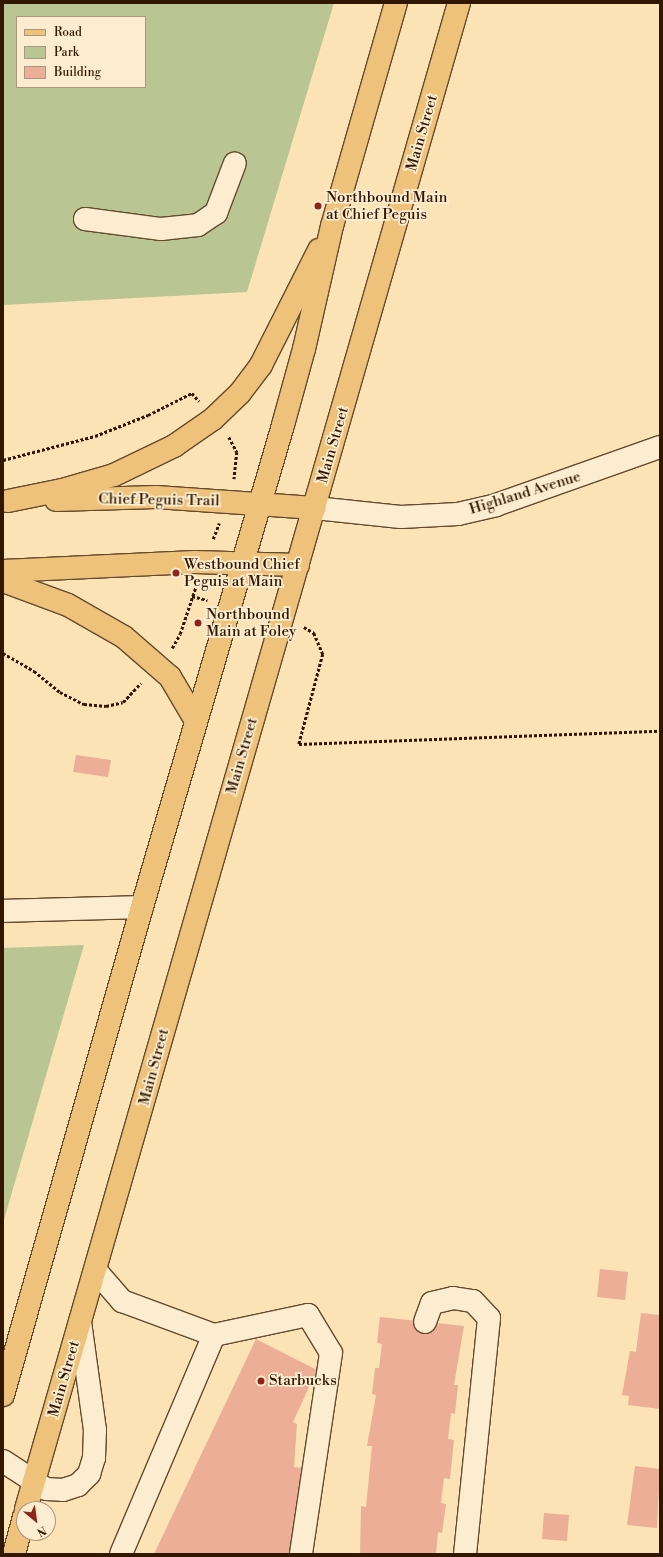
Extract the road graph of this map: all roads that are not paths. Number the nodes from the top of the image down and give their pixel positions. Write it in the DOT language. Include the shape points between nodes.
graph roads {
  1 [pos="396,3"];
  2 [pos="459,3"];
  3 [pos="235,163"];
  4 [pos="85,219"];
  5 [pos="332,226"];
  6 [pos="660,447"];
  7 [pos="6,501"];
  8 [pos="259,504"];
  9 [pos="315,508"];
  10 [pos="242,564"];
  11 [pos="298,565"];
  12 [pos="3,571"];
  13 [pos="3,581"];
  14 [pos="196,721"];
  15 [pos="142,907"];
  16 [pos="3,911"];
  17 [pos="96,1271"];
  18 [pos="80,1322"];
  19 [pos="425,1322"];
  20 [pos="214,1335"];
  21 [pos="3,1395"];
  22 [pos="3,1461"];
  23 [pos="34,1481"];
  24 [pos="28,1501"];
  25 [pos="18,1541"];
  26 [pos="14,1554"];
  27 [pos="121,1554"];
  28 [pos="301,1554"];
  29 [pos="465,1554"];
  1 -- 5 [label="main road"];
  2 -- 9 [label="main road, Main Street"];
  3 -- 4 [label="street" via="216,213 198,225 161,229"];
  5 -- 7 [label="main road" via="293,299 272,347 250,381 213,419 174,446 114,474 62,490"];
  5 -- 8 [label="main road" via="304,349"];
  6 -- 9 [label="street, Highland Avenue" via="496,505 458,514 401,517"];
  7 -- 8 [label="main road, Chief Peguis Trail" via="156,497"];
  8 -- 9 [label="main road, Chief Peguis Trail"];
  8 -- 10 [label="main road"];
  9 -- 11 [label="main road, Main Street"];
  10 -- 11 [label="main road"];
  10 -- 12 [label="main road" via="195,562"];
  10 -- 14 [label="main road"];
  11 -- 17 [label="main road, Main Street"];
  13 -- 14 [label="main road" via="68,605 124,637 170,677"];
  14 -- 15 [label="main road"];
  15 -- 16 [label="street"];
  15 -- 21 [label="main road"];
  17 -- 18 [label="main road, Main Street"];
  17 -- 20 [label="street" via="122,1301"];
  18 -- 23 [label="main road, Main Street"];
  18 -- 23 [label="street" via="94,1430 90,1468 78,1485 63,1490 46,1489"];
  19 -- 29 [label="street" via="432,1303 453,1298 473,1301 489,1318"];
  20 -- 27 [label="street"];
  20 -- 28 [label="street" via="308,1315 331,1353"];
  22 -- 23 [label="street"];
  23 -- 24 [label="main road, Main Street"];
  25 -- 26 [label="main road"];
}
